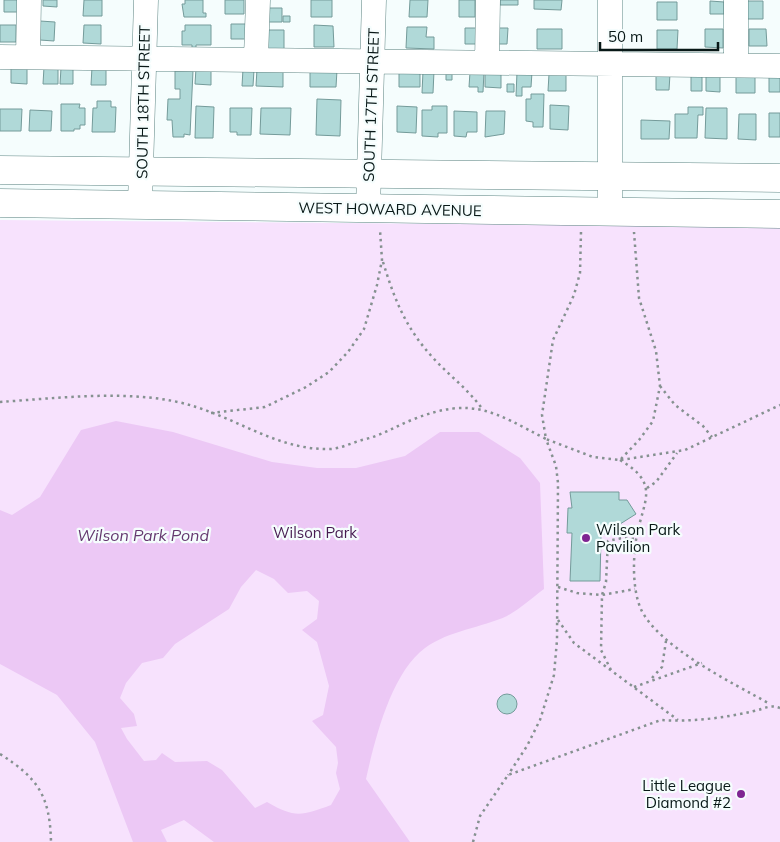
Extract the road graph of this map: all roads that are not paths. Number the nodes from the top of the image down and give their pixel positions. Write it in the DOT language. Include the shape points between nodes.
graph roads {
  1 [pos="29,0"];
  2 [pos="146,0"];
  3 [pos="258,0"];
  4 [pos="374,0"];
  5 [pos="488,0"];
  6 [pos="610,0"];
  7 [pos="736,0"];
  8 [pos="0,57"];
  9 [pos="28,57"];
  10 [pos="144,57"];
  11 [pos="256,58"];
  12 [pos="373,60"];
  13 [pos="487,62"];
  14 [pos="610,64"];
  15 [pos="736,66"];
  16 [pos="780,66"];
  17 [pos="0,170"];
  18 [pos="142,172"];
  19 [pos="369,174"];
  20 [pos="610,175"];
  21 [pos="780,178"];
  22 [pos="0,203"];
  23 [pos="140,204"];
  24 [pos="375,210"];
  25 [pos="610,212"];
  26 [pos="780,214"];
  1 -- 9 [label="street"];
  2 -- 10 [label="street, SOUTH 18TH STREET"];
  3 -- 11 [label="street"];
  4 -- 12 [label="street, SOUTH 17TH STREET"];
  5 -- 13 [label="street"];
  6 -- 14 [label="street"];
  7 -- 15 [label="street"];
  8 -- 9 [label="street"];
  9 -- 10 [label="street"];
  10 -- 11 [label="street"];
  10 -- 18 [label="street, SOUTH 18TH STREET"];
  11 -- 12 [label="street"];
  12 -- 13 [label="street"];
  12 -- 19 [label="street, SOUTH 17TH STREET"];
  13 -- 14 [label="street"];
  14 -- 15 [label="street"];
  14 -- 20 [label="street"];
  15 -- 16 [label="street"];
  17 -- 18 [label="main road"];
  18 -- 19 [label="main road"];
  18 -- 23 [label="street, SOUTH 18TH STREET"];
  19 -- 20 [label="main road"];
  19 -- 24 [label="street, SOUTH 17TH STREET"];
  20 -- 21 [label="main road"];
  20 -- 25 [label="street"];
  22 -- 23 [label="main road, WEST HOWARD AVENUE"];
  23 -- 24 [label="main road, WEST HOWARD AVENUE"];
  24 -- 25 [label="main road, WEST HOWARD AVENUE"];
  25 -- 26 [label="main road, WEST HOWARD AVENUE"];
}
